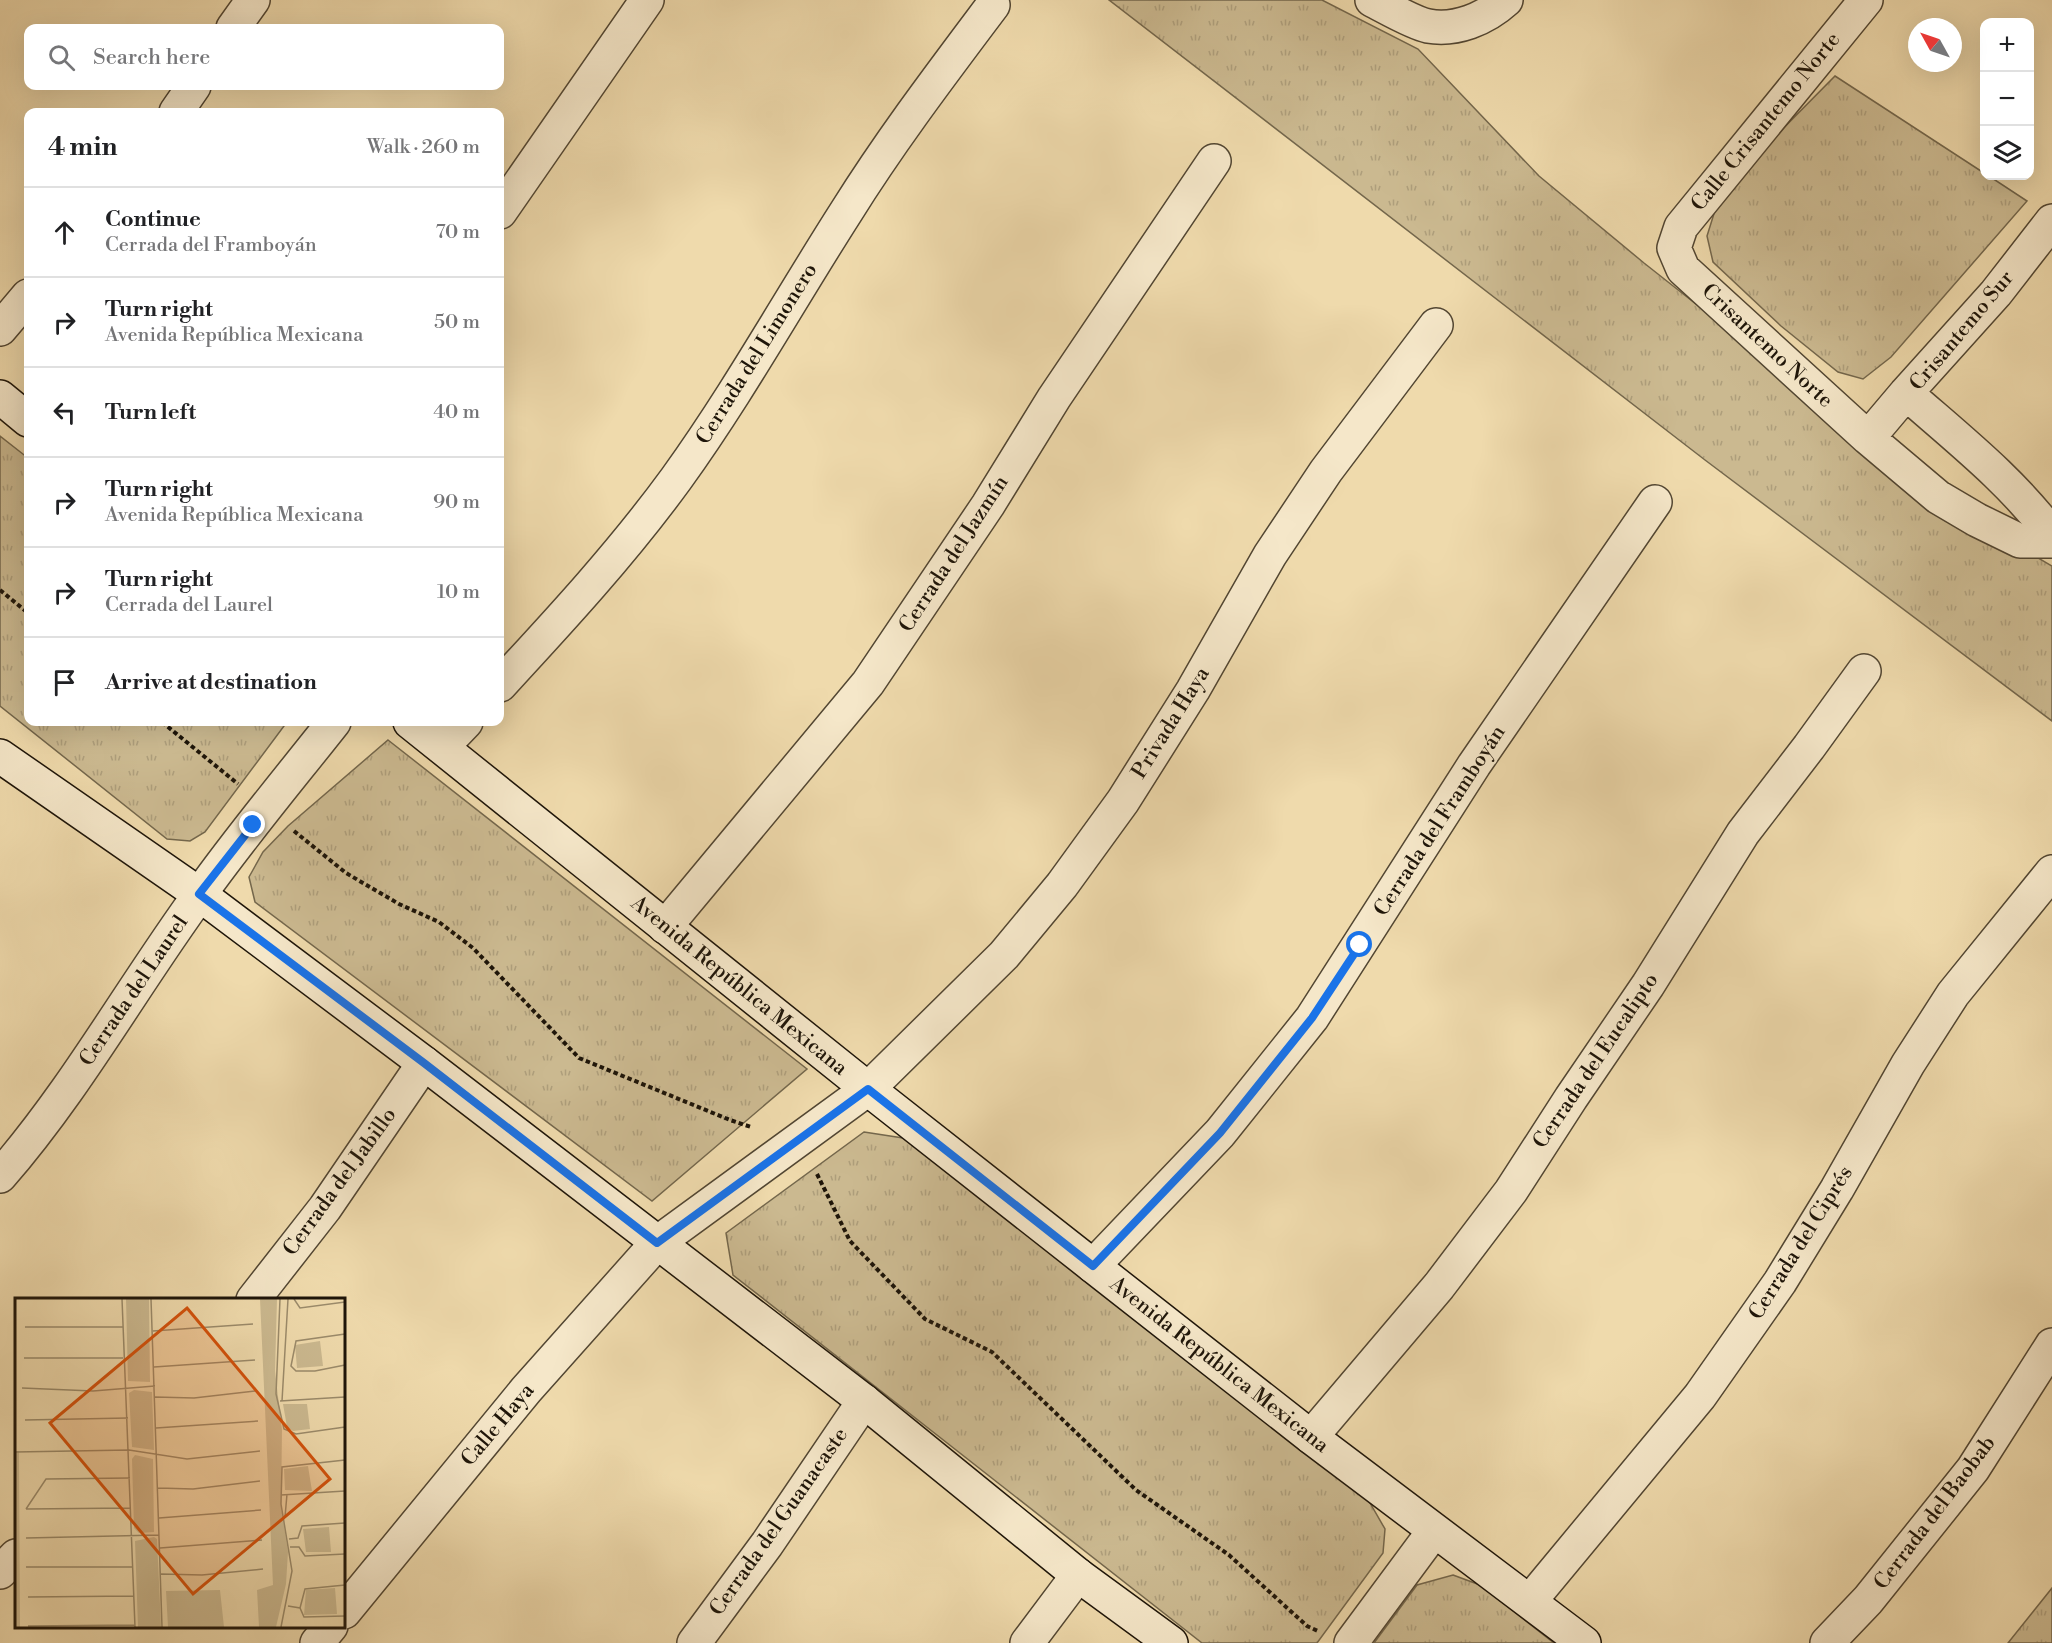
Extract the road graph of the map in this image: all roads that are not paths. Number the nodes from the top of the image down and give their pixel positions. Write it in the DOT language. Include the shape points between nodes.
graph roads {
  1 [pos="253,0"];
  2 [pos="647,0"];
  3 [pos="1372,0"];
  4 [pos="1506,0"];
  5 [pos="1866,0"];
  6 [pos="993,5"];
  7 [pos="236,24"];
  8 [pos="191,90"];
  9 [pos="179,108"];
  10 [pos="1214,161"];
  11 [pos="504,206"];
  12 [pos="2052,221"];
  13 [pos="1674,248"];
  14 [pos="24,301"];
  15 [pos="1436,326"];
  16 [pos="0,329"];
  17 [pos="1906,393"];
  18 [pos="0,397"];
  19 [pos="24,417"];
  20 [pos="1868,438"];
  21 [pos="1655,502"];
  22 [pos="2052,535"];
  23 [pos="2052,541"];
  24 [pos="1864,671"];
  25 [pos="504,681"];
  26 [pos="331,726"];
  27 [pos="415,726"];
  28 [pos="462,726"];
  29 [pos="442,747"];
  30 [pos="0,756"];
  31 [pos="2052,872"];
  32 [pos="199,894"];
  33 [pos="665,927"];
  34 [pos="424,1063"];
  35 [pos="868,1089"];
  36 [pos="0,1176"];
  37 [pos="657,1243"];
  38 [pos="1093,1266"];
  39 [pos="254,1298"];
  40 [pos="2052,1345"];
  41 [pos="864,1401"];
  42 [pos="1311,1437"];
  43 [pos="1434,1531"];
  44 [pos="15,1557"];
  45 [pos="0,1572"];
  46 [pos="1078,1575"];
  47 [pos="1530,1601"];
  48 [pos="345,1611"];
  49 [pos="329,1628"];
  50 [pos="317,1643"];
  51 [pos="693,1643"];
  52 [pos="1027,1643"];
  53 [pos="1171,1643"];
  54 [pos="1350,1643"];
  55 [pos="1584,1643"];
  56 [pos="1827,1643"];
  1 -- 7 [label="street"];
  2 -- 11 [label="street"];
  3 -- 4 [label="street" via="1427,26 1455,26 1479,19"];
  5 -- 13 [label="street, Calle Crisantemo Norte" via="1681,227"];
  6 -- 25 [label="street, Cerrada del Limonero" via="912,112 846,211 738,389 676,479 626,546"];
  8 -- 9 [label="street"];
  10 -- 33 [label="street, Cerrada del Jazmín" via="868,683"];
  12 -- 17 [label="street, Crisantemo Sur" via="1996,293"];
  13 -- 20 [label="street, Crisantemo Norte" via="1683,269"];
  14 -- 16 [label="street"];
  15 -- 35 [label="street, Privada Haya" via="1326,471 1270,555 1193,690 1123,801 1062,885 1004,955"];
  17 -- 20 [label="street"];
  17 -- 22 [label="street, Crisantemo Sur" via="1998,474"];
  18 -- 19 [label="street"];
  20 -- 23 [label="street" via="1938,497 1977,520 2020,541"];
  21 -- 38 [label="street, Cerrada del Framboyán" via="1474,765 1312,1018 1220,1133"];
  24 -- 42 [label="street, Cerrada del Eucalipto" via="1743,833 1511,1191 1439,1286"];
  26 -- 32 [label="street, Cerrada del Laurel"];
  27 -- 29 [label="street, Avenida República Mexicana"];
  28 -- 29 [label="street"];
  29 -- 33 [label="street, Avenida República Mexicana"];
  30 -- 32 [label="street"];
  31 -- 47 [label="street, Cerrada del Ciprés" via="1953,994 1780,1282 1700,1396"];
  32 -- 34 [label="street"];
  32 -- 36 [label="street, Cerrada del Laurel" via="88,1060"];
  33 -- 35 [label="street, Avenida República Mexicana"];
  34 -- 37 [label="street"];
  34 -- 39 [label="street, Cerrada del Jabillo" via="326,1208"];
  35 -- 37 [label="street, Privada Haya"];
  35 -- 38 [label="street, Avenida República Mexicana"];
  37 -- 41 [label="street"];
  37 -- 48 [label="street, Calle Haya" via="526,1390"];
  38 -- 42 [label="street, Avenida República Mexicana"];
  40 -- 56 [label="street, Cerrada del Baobab" via="1973,1469 1868,1600"];
  41 -- 46 [label="street"];
  41 -- 51 [label="street, Cerrada del Guanacaste"];
  42 -- 43 [label="street, Avenida República Mexicana"];
  43 -- 47 [label="street, Avenida República Mexicana"];
  43 -- 54 [label="street"];
  44 -- 45 [label="street"];
  46 -- 52 [label="street"];
  46 -- 53 [label="street"];
  47 -- 55 [label="street, Avenida República Mexicana"];
  49 -- 50 [label="street"];
}
